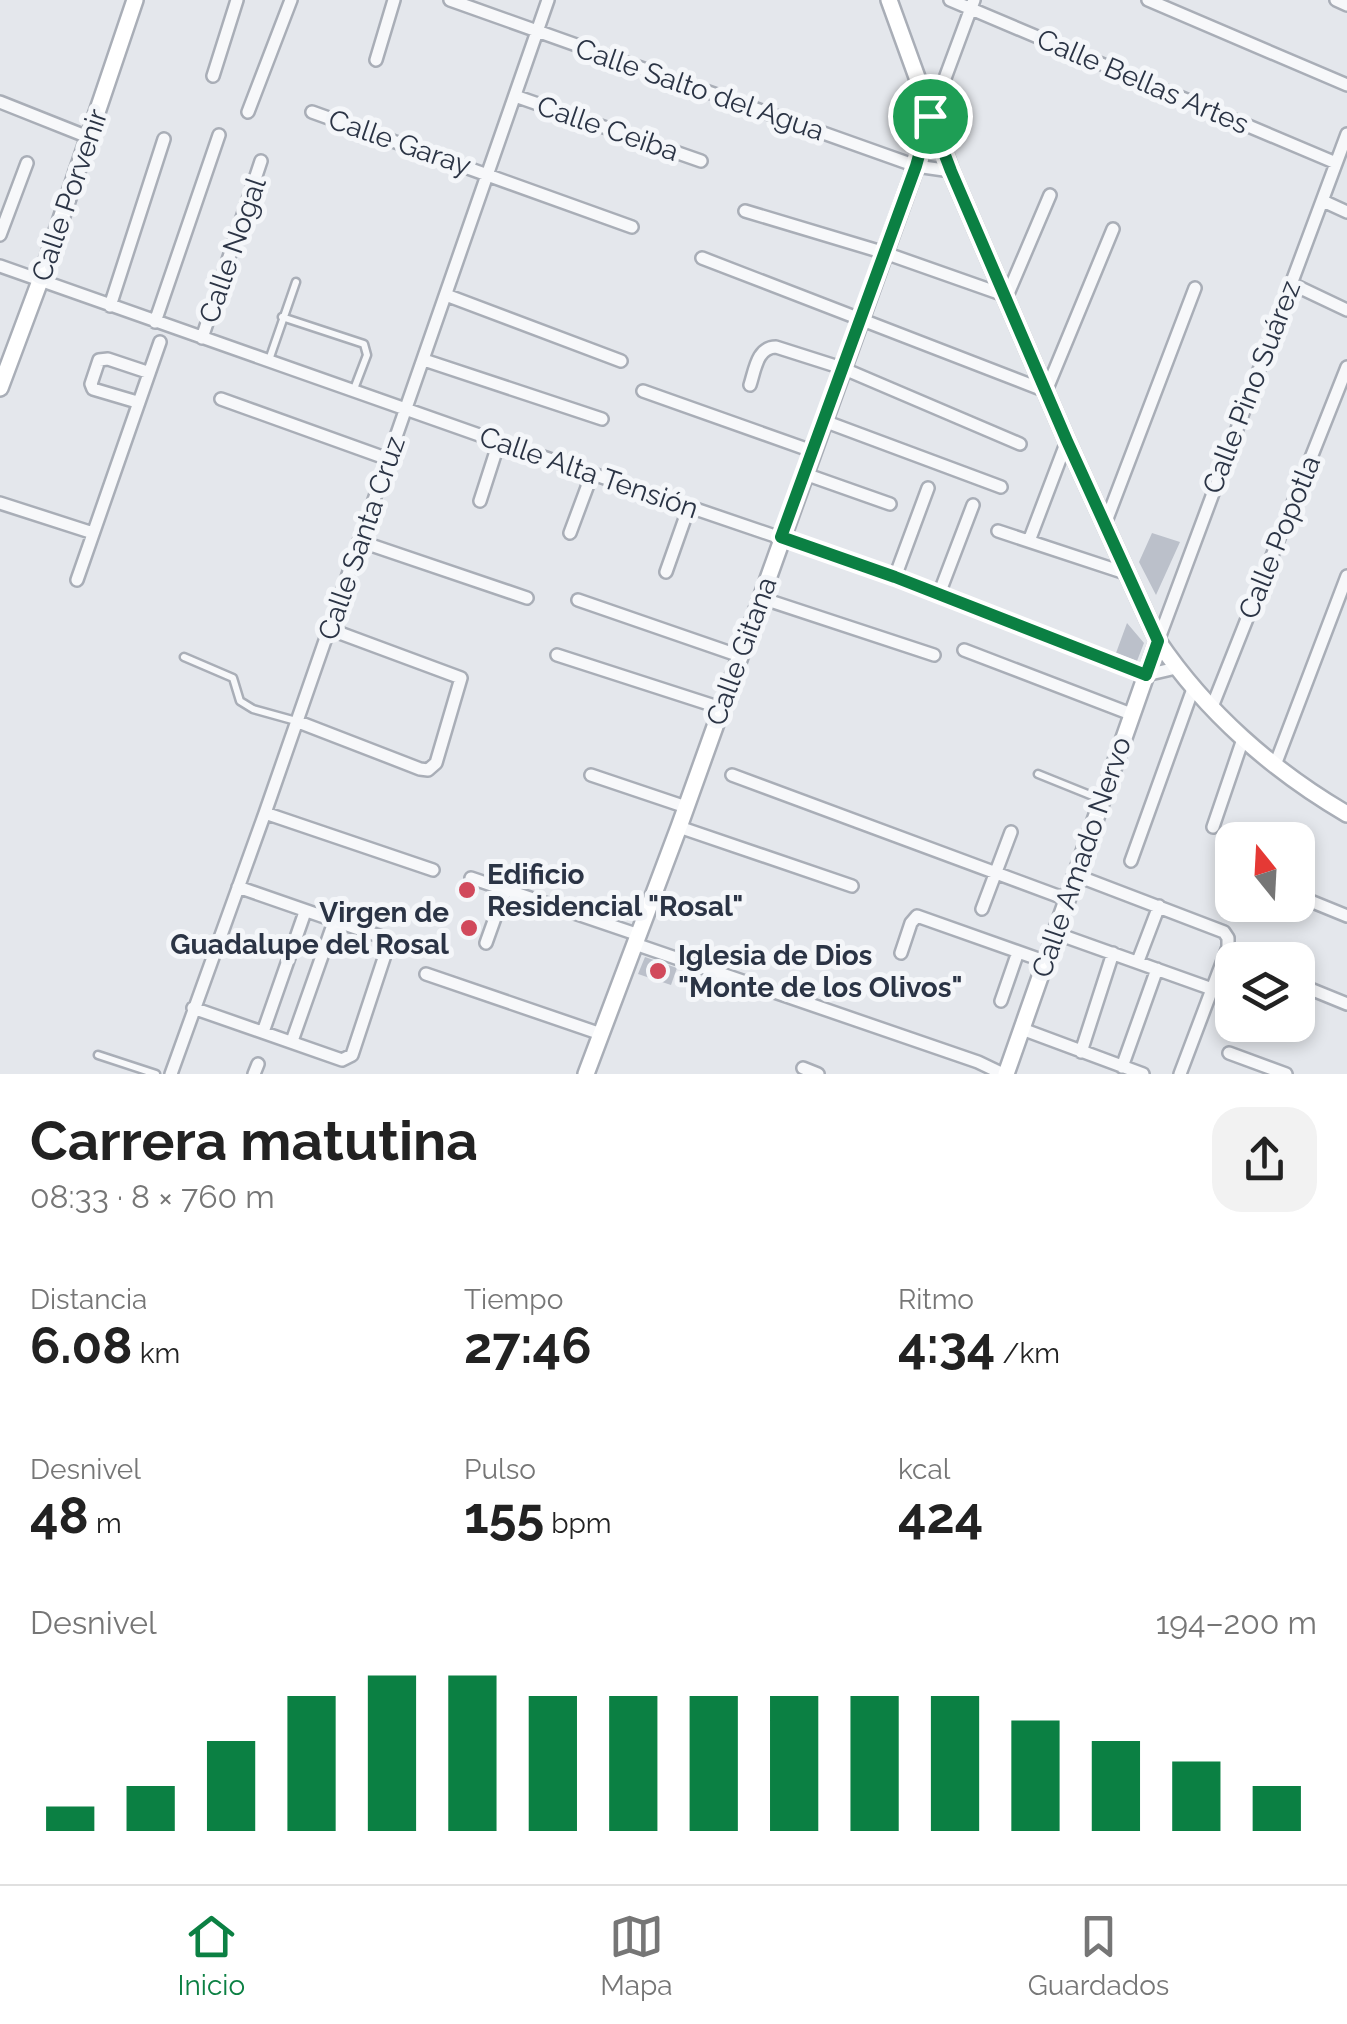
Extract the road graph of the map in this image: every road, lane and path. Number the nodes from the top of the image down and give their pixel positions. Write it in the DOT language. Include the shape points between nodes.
graph roads {
  1 [pos="135,0"];
  2 [pos="238,0"];
  3 [pos="290,0"];
  4 [pos="394,0"];
  5 [pos="450,0"];
  6 [pos="548,0"];
  7 [pos="889,0"];
  8 [pos="950,0"];
  9 [pos="1148,0"];
  10 [pos="1336,0"];
  11 [pos="469,3"];
  12 [pos="972,4"];
  13 [pos="1347,5"];
  14 [pos="536,31"];
  15 [pos="376,60"];
  16 [pos="213,76"];
  17 [pos="1347,85"];
  18 [pos="515,96"];
  19 [pos="0,102"];
  20 [pos="248,112"];
  21 [pos="312,112"];
  22 [pos="930,116"];
  23 [pos="219,134"];
  24 [pos="1347,134"];
  25 [pos="88,137"];
  26 [pos="164,139"];
  27 [pos="701,161"];
  28 [pos="261,162"];
  29 [pos="1336,162"];
  30 [pos="28,163"];
  31 [pos="916,166"];
  32 [pos="951,171"];
  33 [pos="488,173"];
  34 [pos="1050,195"];
  35 [pos="1323,200"];
  36 [pos="746,211"];
  37 [pos="1347,212"];
  38 [pos="632,227"];
  39 [pos="1113,229"];
  40 [pos="0,235"];
  41 [pos="885,253"];
  42 [pos="702,258"];
  43 [pos="0,266"];
  44 [pos="40,281"];
  45 [pos="296,282"];
  46 [pos="1290,283"];
  47 [pos="1195,288"];
  48 [pos="446,295"];
  49 [pos="1007,296"];
  50 [pos="110,306"];
  51 [pos="1347,310"];
  52 [pos="282,318"];
  53 [pos="862,318"];
  54 [pos="155,322"];
  55 [pos="202,338"];
  56 [pos="160,342"];
  57 [pos="269,360"];
  58 [pos="424,360"];
  59 [pos="621,361"];
  60 [pos="1347,367"];
  61 [pos="842,368"];
  62 [pos="148,372"];
  63 [pos="750,385"];
  64 [pos="0,388"];
  65 [pos="354,389"];
  66 [pos="643,391"];
  67 [pos="1046,391"];
  68 [pos="221,399"];
  69 [pos="137,402"];
  70 [pos="406,409"];
  71 [pos="602,419"];
  72 [pos="824,421"];
  73 [pos="1067,441"];
  74 [pos="500,442"];
  75 [pos="1020,444"];
  76 [pos="812,451"];
  77 [pos="388,459"];
  78 [pos="592,474"];
  79 [pos="804,474"];
  80 [pos="1000,487"];
  81 [pos="928,488"];
  82 [pos="480,500"];
  83 [pos="0,503"];
  84 [pos="890,504"];
  85 [pos="974,505"];
  86 [pos="689,507"];
  87 [pos="1105,524"];
  88 [pos="998,531"];
  89 [pos="93,533"];
  90 [pos="570,533"];
  91 [pos="781,537"];
  92 [pos="359,541"];
  93 [pos="1029,541"];
  94 [pos="666,572"];
  95 [pos="1125,573"];
  96 [pos="1347,576"];
  97 [pos="895,577"];
  98 [pos="77,580"];
  99 [pos="939,594"];
  100 [pos="528,598"];
  101 [pos="761,598"];
  102 [pos="578,600"];
  103 [pos="329,629"];
  104 [pos="1158,641"];
  105 [pos="964,650"];
  106 [pos="557,654"];
  107 [pos="934,654"];
  108 [pos="740,656"];
  109 [pos="184,657"];
  110 [pos="1176,668"];
  111 [pos="1146,675"];
  112 [pos="1194,686"];
  113 [pos="1212,707"];
  114 [pos="721,708"];
  115 [pos="1131,714"];
  116 [pos="296,721"];
  117 [pos="1243,739"];
  118 [pos="1274,765"];
  119 [pos="1038,774"];
  120 [pos="591,775"];
  121 [pos="732,776"];
  122 [pos="1102,799"];
  123 [pos="686,807"];
  124 [pos="1345,809"];
  125 [pos="265,814"];
  126 [pos="680,827"];
  127 [pos="1212,827"];
  128 [pos="1011,832"];
  129 [pos="1130,861"];
  130 [pos="433,870"];
  131 [pos="996,872"];
  132 [pos="1075,874"];
  133 [pos="470,878"];
  134 [pos="852,886"];
  135 [pos="238,887"];
  136 [pos="506,890"];
  137 [pos="1066,899"];
  138 [pos="1315,903"];
  139 [pos="1159,906"];
  140 [pos="982,910"];
  141 [pos="306,912"];
  142 [pos="1347,916"];
  143 [pos="334,922"];
  144 [pos="1055,933"];
  145 [pos="637,940"];
  146 [pos="486,943"];
  147 [pos="901,952"];
  148 [pos="1018,952"];
  149 [pos="1113,953"];
  150 [pos="1138,961"];
  151 [pos="1044,962"];
  152 [pos="1157,969"];
  153 [pos="426,974"];
  154 [pos="1212,989"];
  155 [pos="1315,991"];
  156 [pos="1000,1001"];
  157 [pos="1347,1004"];
  158 [pos="193,1008"];
  159 [pos="1022,1029"];
  160 [pos="263,1032"];
  161 [pos="601,1034"];
  162 [pos="292,1041"];
  163 [pos="1082,1052"];
  164 [pos="1229,1053"];
  165 [pos="98,1055"];
  166 [pos="1122,1067"];
  167 [pos="803,1068"];
  168 [pos="156,1074"];
  169 [pos="170,1074"];
  170 [pos="586,1074"];
  171 [pos="818,1074"];
  172 [pos="1004,1074"];
  173 [pos="1143,1074"];
  174 [pos="1180,1074"];
  175 [pos="1286,1074"];
  1 -- 25 [label="street, Calle Porvenir"];
  2 -- 16 [label="street"];
  3 -- 20 [label="street"];
  4 -- 15 [label="street"];
  5 -- 11 [label="street, Calle Salto del Agua"];
  6 -- 14 [label="street, Calle Santa Cruz"];
  7 -- 22 [label="street"];
  8 -- 12 [label="street, Calle Bellas Artes"];
  9 -- 17 [label="street"];
  10 -- 13 [label="street"];
  11 -- 14 [label="street, Calle Salto del Agua"];
  12 -- 22 [label="street, Calle Gitana"];
  12 -- 29 [label="street, Calle Bellas Artes"];
  14 -- 18 [label="street, Calle Santa Cruz"];
  14 -- 31 [label="street, Calle Salto del Agua"];
  18 -- 27 [label="street, Calle Ceiba"];
  18 -- 33 [label="street, Calle Santa Cruz"];
  19 -- 25 [label="street"];
  21 -- 33 [label="street, Calle Garay"];
  22 -- 31 [label="street, Calle Gitana"];
  22 -- 32 [label="street"];
  23 -- 54 [label="street"];
  24 -- 29 [label="street, Calle Pino Suárez"];
  25 -- 44 [label="street, Calle Porvenir"];
  26 -- 50 [label="street"];
  28 -- 55 [label="street, Calle Nogal"];
  29 -- 35 [label="street, Calle Pino Suárez"];
  30 -- 40 [label="street"];
  31 -- 32 [label="street, Calle Salto del Agua"];
  31 -- 41 [label="street, Calle Gitana"];
  32 -- 49 [label="street"];
  33 -- 38 [label="street, Calle Garay"];
  33 -- 48 [label="street, Calle Santa Cruz"];
  34 -- 49 [label="street"];
  35 -- 37 [label="street"];
  35 -- 46 [label="street, Calle Pino Suárez"];
  36 -- 41 [label="street"];
  39 -- 67 [label="street"];
  41 -- 49 [label="street"];
  41 -- 53 [label="street, Calle Gitana"];
  42 -- 53 [label="street"];
  43 -- 44 [label="street, Calle Alta Tensión"];
  44 -- 50 [label="street, Calle Alta Tensión"];
  44 -- 64 [label="street, Calle Porvenir"];
  45 -- 52 [label="lane"];
  46 -- 51 [label="street"];
  46 -- 104 [label="street, Calle Pino Suárez"];
  47 -- 87 [label="street"];
  48 -- 58 [label="street, Calle Santa Cruz"];
  48 -- 59 [label="street"];
  49 -- 67 [label="street"];
  50 -- 54 [label="street, Calle Alta Tensión"];
  52 -- 57 [label="lane"];
  52 -- 65 [label="lane" via="364,344"];
  53 -- 61 [label="street, Calle Gitana"];
  53 -- 67 [label="street"];
  54 -- 55 [label="street, Calle Alta Tensión"];
  55 -- 57 [label="street, Calle Alta Tensión"];
  56 -- 62 [label="street"];
  57 -- 65 [label="street, Calle Alta Tensión"];
  58 -- 70 [label="street, Calle Santa Cruz"];
  58 -- 71 [label="street"];
  60 -- 113 [label="street, Calle Popotla"];
  61 -- 63 [label="street" via="768,347"];
  61 -- 72 [label="street, Calle Gitana"];
  61 -- 75 [label="street"];
  62 -- 69 [label="street"];
  62 -- 69 [label="street" via="99,360 93,390"];
  65 -- 70 [label="street, Calle Alta Tensión"];
  66 -- 76 [label="street"];
  67 -- 73 [label="street"];
  68 -- 77 [label="street"];
  69 -- 89 [label="street"];
  70 -- 74 [label="street, Calle Alta Tensión"];
  70 -- 77 [label="street, Calle Santa Cruz"];
  72 -- 76 [label="street, Calle Gitana"];
  72 -- 80 [label="street"];
  73 -- 87 [label="street"];
  73 -- 93 [label="street"];
  74 -- 78 [label="street, Calle Alta Tensión"];
  74 -- 82 [label="street"];
  76 -- 79 [label="street, Calle Gitana"];
  77 -- 92 [label="street, Calle Santa Cruz"];
  78 -- 86 [label="street, Calle Alta Tensión"];
  78 -- 90 [label="street"];
  79 -- 84 [label="street"];
  79 -- 91 [label="street, Calle Gitana"];
  81 -- 97 [label="street"];
  83 -- 89 [label="street"];
  85 -- 99 [label="street"];
  86 -- 91 [label="street, Calle Alta Tensión"];
  86 -- 94 [label="street"];
  87 -- 95 [label="street"];
  88 -- 93 [label="street"];
  89 -- 98 [label="street"];
  91 -- 97 [label="street, Calle Alta Tensión"];
  91 -- 101 [label="street, Calle Gitana"];
  92 -- 100 [label="street"];
  92 -- 103 [label="street, Calle Santa Cruz"];
  93 -- 95 [label="street"];
  95 -- 104 [label="street"];
  96 -- 118 [label="street"];
  97 -- 99 [label="street, Calle Alta Tensión"];
  99 -- 111 [label="street, Calle Alta Tensión"];
  101 -- 107 [label="street"];
  101 -- 108 [label="street, Calle Gitana"];
  102 -- 108 [label="street"];
  103 -- 116 [label="street, Calle Santa Cruz"];
  103 -- 116 [label="street" via="460,678 436,764 420,770"];
  104 -- 110 [label="street"];
  104 -- 111 [label="street, Calle Amado Nervo"];
  105 -- 115 [label="street"];
  106 -- 114 [label="street"];
  108 -- 114 [label="street, Calle Gitana"];
  109 -- 116 [label="lane" via="233,678 240,701 253,709"];
  110 -- 111 [label="street"];
  110 -- 112 [label="street"];
  111 -- 115 [label="street, Calle Amado Nervo"];
  112 -- 113 [label="street"];
  112 -- 129 [label="street"];
  113 -- 117 [label="street"];
  114 -- 123 [label="street, Calle Gitana"];
  115 -- 122 [label="street, Calle Amado Nervo"];
  116 -- 125 [label="street, Calle Santa Cruz"];
  117 -- 118 [label="street"];
  117 -- 127 [label="street"];
  118 -- 124 [label="street"];
  119 -- 122 [label="lane"];
  120 -- 123 [label="street"];
  121 -- 131 [label="street"];
  122 -- 132 [label="street, Calle Amado Nervo"];
  123 -- 126 [label="street, Calle Gitana"];
  125 -- 130 [label="street"];
  125 -- 135 [label="street, Calle Santa Cruz"];
  126 -- 134 [label="street"];
  126 -- 145 [label="street, Calle Gitana"];
  128 -- 131 [label="street"];
  131 -- 137 [label="street"];
  131 -- 140 [label="street"];
  132 -- 137 [label="street, Calle Amado Nervo"];
  132 -- 139 [label="street"];
  133 -- 136 [label="street"];
  135 -- 141 [label="street"];
  135 -- 158 [label="street, Calle Santa Cruz"];
  136 -- 145 [label="street"];
  136 -- 146 [label="street"];
  137 -- 144 [label="street, Calle Amado Nervo"];
  138 -- 142 [label="street"];
  139 -- 150 [label="street"];
  139 -- 154 [label="street" via="1228,938"];
  141 -- 143 [label="street"];
  141 -- 160 [label="street"];
  143 -- 162 [label="street"];
  143 -- 162 [label="street" via="382,937 382,967 348,1059"];
  144 -- 149 [label="street"];
  144 -- 151 [label="street, Calle Amado Nervo"];
  145 -- 161 [label="street, Calle Gitana"];
  145 -- 172 [label="street"];
  147 -- 148 [label="street" via="917,916"];
  148 -- 151 [label="street"];
  148 -- 156 [label="street"];
  149 -- 150 [label="street"];
  149 -- 163 [label="street"];
  150 -- 152 [label="street"];
  151 -- 159 [label="street, Calle Amado Nervo"];
  152 -- 154 [label="street"];
  152 -- 166 [label="street"];
  153 -- 161 [label="street"];
  154 -- 174 [label="street"];
  155 -- 157 [label="street"];
  158 -- 160 [label="street"];
  158 -- 169 [label="street, Calle Santa Cruz"];
  159 -- 163 [label="street"];
  159 -- 172 [label="street, Calle Amado Nervo"];
  160 -- 162 [label="street"];
  161 -- 170 [label="street, Calle Gitana"];
  163 -- 166 [label="street"];
  164 -- 175 [label="street"];
  165 -- 168 [label="lane"];
  166 -- 173 [label="street"];
  167 -- 171 [label="street"];
}
